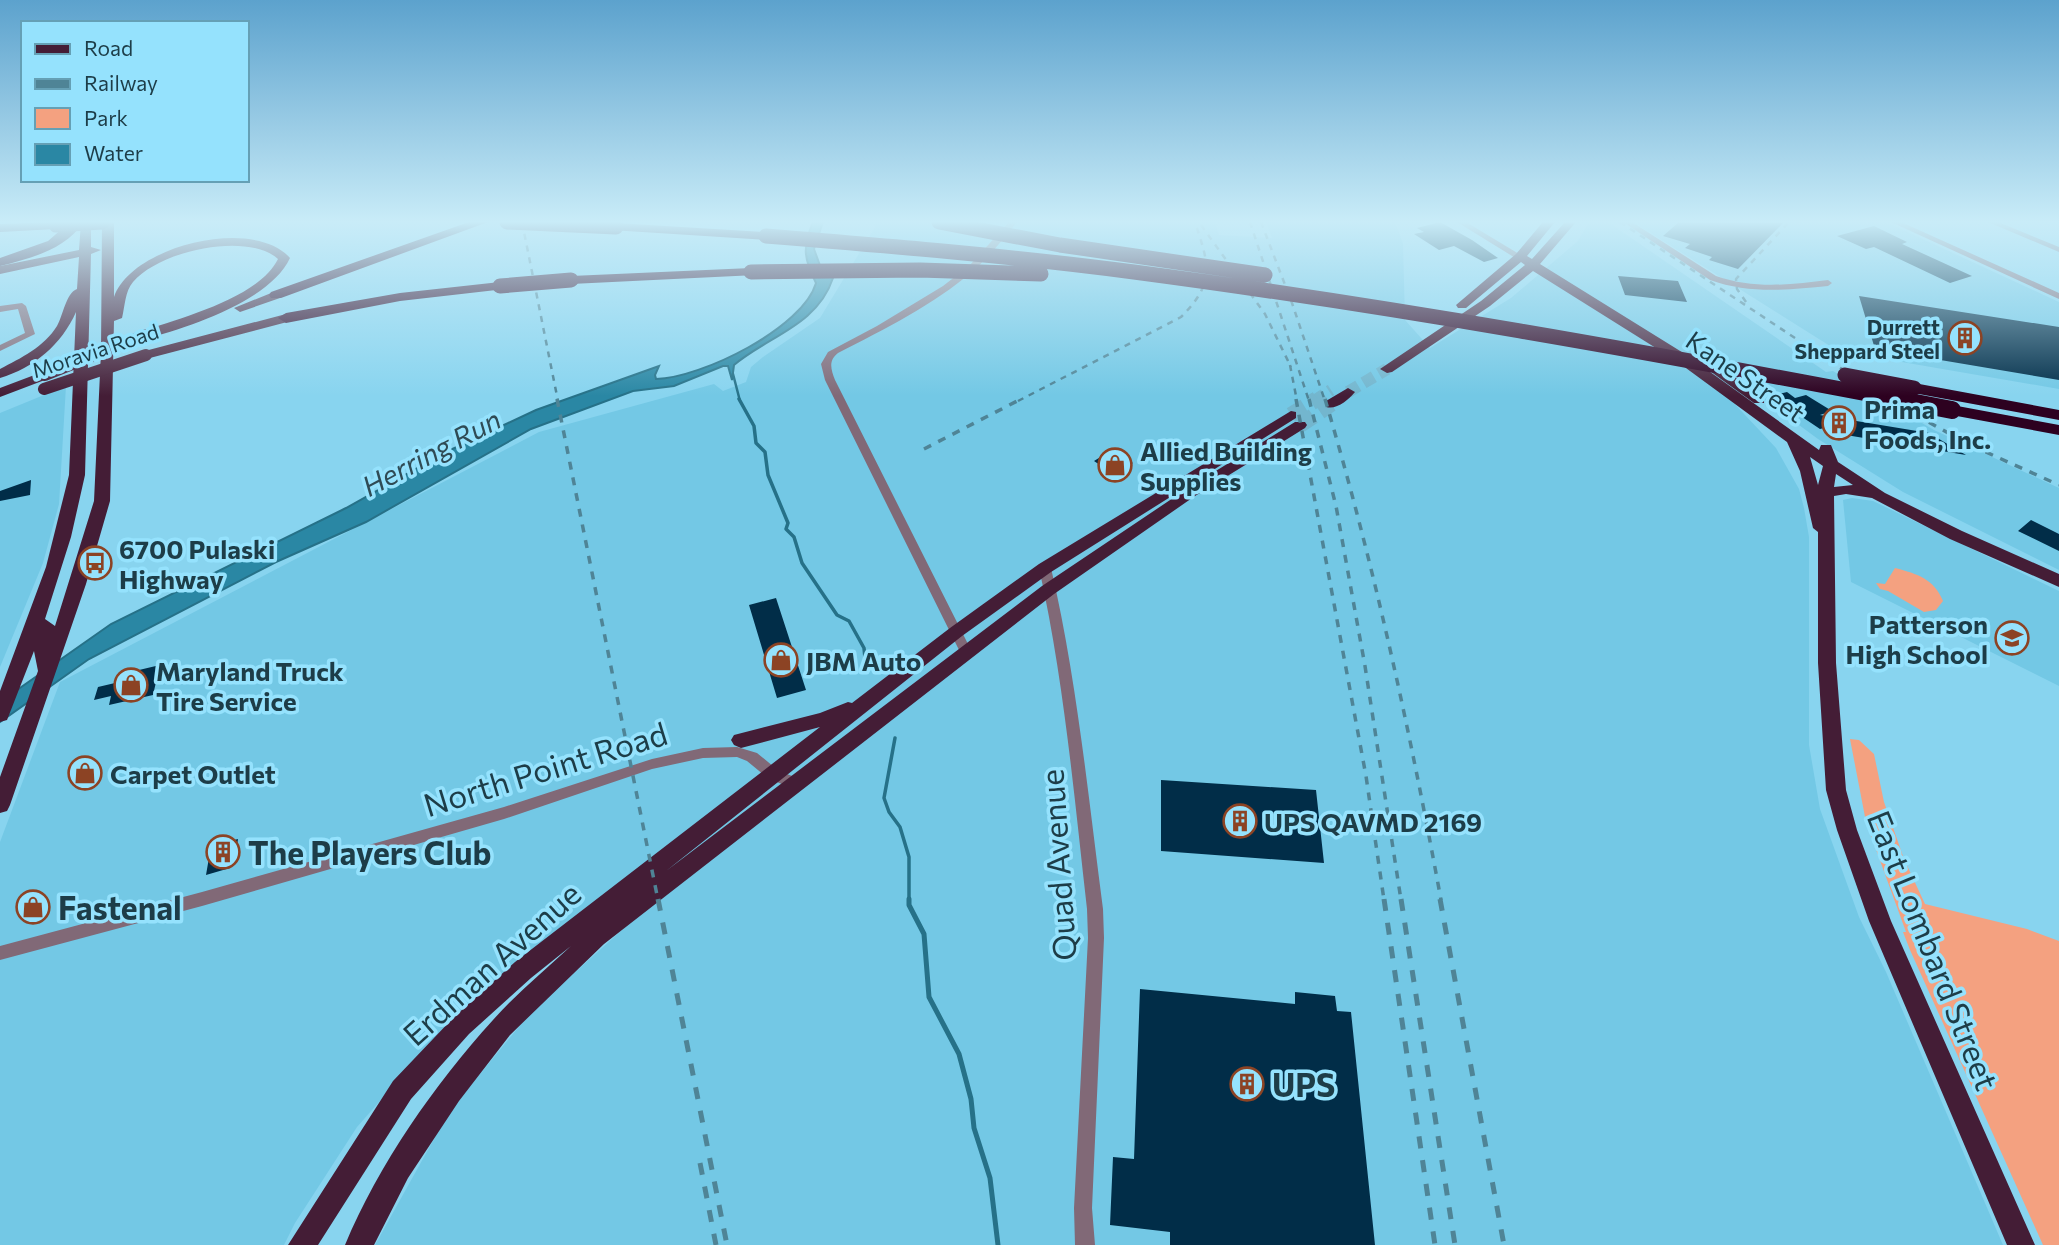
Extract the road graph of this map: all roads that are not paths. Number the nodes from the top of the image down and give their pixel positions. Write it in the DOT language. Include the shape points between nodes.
graph roads {
  1 [pos="82,280"];
  2 [pos="84,280"];
  3 [pos="108,280"];
  4 [pos="129,280"];
  5 [pos="269,280"];
  6 [pos="318,280"];
  7 [pos="570,280"];
  8 [pos="955,280"];
  9 [pos="1128,280"];
  10 [pos="1182,280"];
  11 [pos="1276,280"];
  12 [pos="1291,280"];
  13 [pos="1492,280"];
  14 [pos="1514,280"];
  15 [pos="1559,280"];
  16 [pos="1562,280"];
  17 [pos="1718,280"];
  18 [pos="2024,280"];
  19 [pos="1828,283"];
  20 [pos="276,295"];
  21 [pos="1396,296"];
  22 [pos="2059,296"];
  23 [pos="1333,300"];
  24 [pos="1466,302"];
  25 [pos="1480,307"];
  26 [pos="2,308"];
  27 [pos="286,318"];
  28 [pos="146,344"];
  29 [pos="0,348"];
  30 [pos="108,352"];
  31 [pos="0,374"];
  32 [pos="44,381"];
  33 [pos="1347,386"];
  34 [pos="0,393"];
  35 [pos="1331,397"];
  36 [pos="0,404"];
  37 [pos="2059,415"];
  38 [pos="1295,420"];
  39 [pos="2059,430"];
  40 [pos="1785,432"];
  41 [pos="1826,448"];
  42 [pos="1831,465"];
  43 [pos="1855,467"];
  44 [pos="1808,478"];
  45 [pos="1826,493"];
  46 [pos="1880,496"];
  47 [pos="1143,516"];
  48 [pos="1827,544"];
  49 [pos="1045,568"];
  50 [pos="2059,573"];
  51 [pos="2059,582"];
  52 [pos="1048,590"];
  53 [pos="35,622"];
  54 [pos="956,632"];
  55 [pos="966,652"];
  56 [pos="48,659"];
  57 [pos="881,690"];
  58 [pos="0,715"];
  59 [pos="741,740"];
  60 [pos="702,753"];
  61 [pos="785,779"];
  62 [pos="0,805"];
  63 [pos="0,953"];
  64 [pos="302,1245"];
  65 [pos="359,1245"];
  66 [pos="1085,1245"];
  67 [pos="2021,1245"];
  1 -- 31 [label="main road" via="60,335"];
  2 -- 53 [label="main road" via="77,475 64,541"];
  3 -- 30 [label="main road"];
  4 -- 30 [label="main road" via="123,287"];
  5 -- 28 [label="main road"];
  6 -- 20 [label="highway"];
  7 -- 27 [label="highway, bridge" via="400,297"];
  8 -- 54 [label="street" via="926,302 835,351 825,364"];
  9 -- 23 [label="highway, bridge"];
  10 -- 23 [label="highway, bridge"];
  11 -- 21 [label="highway, bridge"];
  12 -- 21 [label="highway, bridge"];
  13 -- 24 [label="main road"];
  14 -- 25 [label="main road"];
  15 -- 40 [label="main road, Kane Street" via="1680,357"];
  16 -- 41 [label="main road, Kane Street" via="1725,374"];
  17 -- 19 [label="street" via="1781,288"];
  18 -- 22 [label="street"];
  20 -- 28 [label="main road"];
  21 -- 37 [label="highway, bridge"];
  23 -- 39 [label="highway, bridge" via="1586,341"];
  24 -- 25 [label="main road"];
  24 -- 25 [label="main road" via="1385,363"];
  26 -- 29 [label="street" via="21,306 30,334"];
  27 -- 28 [label="main road, Moravia Road"];
  28 -- 32 [label="main road, Moravia Road, bridge"];
  30 -- 56 [label="main road" via="102,501 88,556"];
  32 -- 34 [label="main road"];
  32 -- 36 [label="main road, Moravia Road"];
  33 -- 35 [label="main road"];
  38 -- 47 [label="main road"];
  40 -- 42 [label="main road, Kane Street"];
  40 -- 44 [label="main road, East Lombard Street" via="1801,450"];
  41 -- 42 [label="main road, East Lombard Street"];
  41 -- 43 [label="main road, Kane Street"];
  42 -- 43 [label="main road"];
  42 -- 44 [label="main road" via="1812,467"];
  42 -- 45 [label="main road, East Lombard Street"];
  42 -- 46 [label="main road, Kane Street"];
  43 -- 50 [label="main road, Kane Street"];
  44 -- 48 [label="main road, East Lombard Street"];
  45 -- 46 [label="main road" via="1846,489"];
  45 -- 48 [label="main road, East Lombard Street"];
  46 -- 51 [label="main road, Kane Street"];
  47 -- 49 [label="main road"];
  47 -- 52 [label="main road"];
  48 -- 67 [label="main road, East Lombard Street" via="1831,748 1847,830 1880,921"];
  49 -- 52 [label="street, Quad Avenue"];
  49 -- 54 [label="main road"];
  52 -- 55 [label="main road"];
  52 -- 66 [label="street, Quad Avenue" via="1073,726 1095,909"];
  53 -- 56 [label="main road" via="46,626"];
  53 -- 58 [label="main road"];
  54 -- 55 [label="street"];
  54 -- 57 [label="main road"];
  55 -- 61 [label="main road"];
  56 -- 62 [label="main road"];
  57 -- 59 [label="main road" via="824,719"];
  57 -- 61 [label="main road"];
  59 -- 60 [label="street, North Point Road"];
  60 -- 61 [label="street, North Point Road" via="737,751"];
  60 -- 63 [label="street, North Point Road"];
  61 -- 64 [label="main road, Erdman Avenue" via="523,970 461,1026 402,1090"];
  61 -- 65 [label="main road, Erdman Avenue" via="596,937 502,1027 423,1131"];
}
